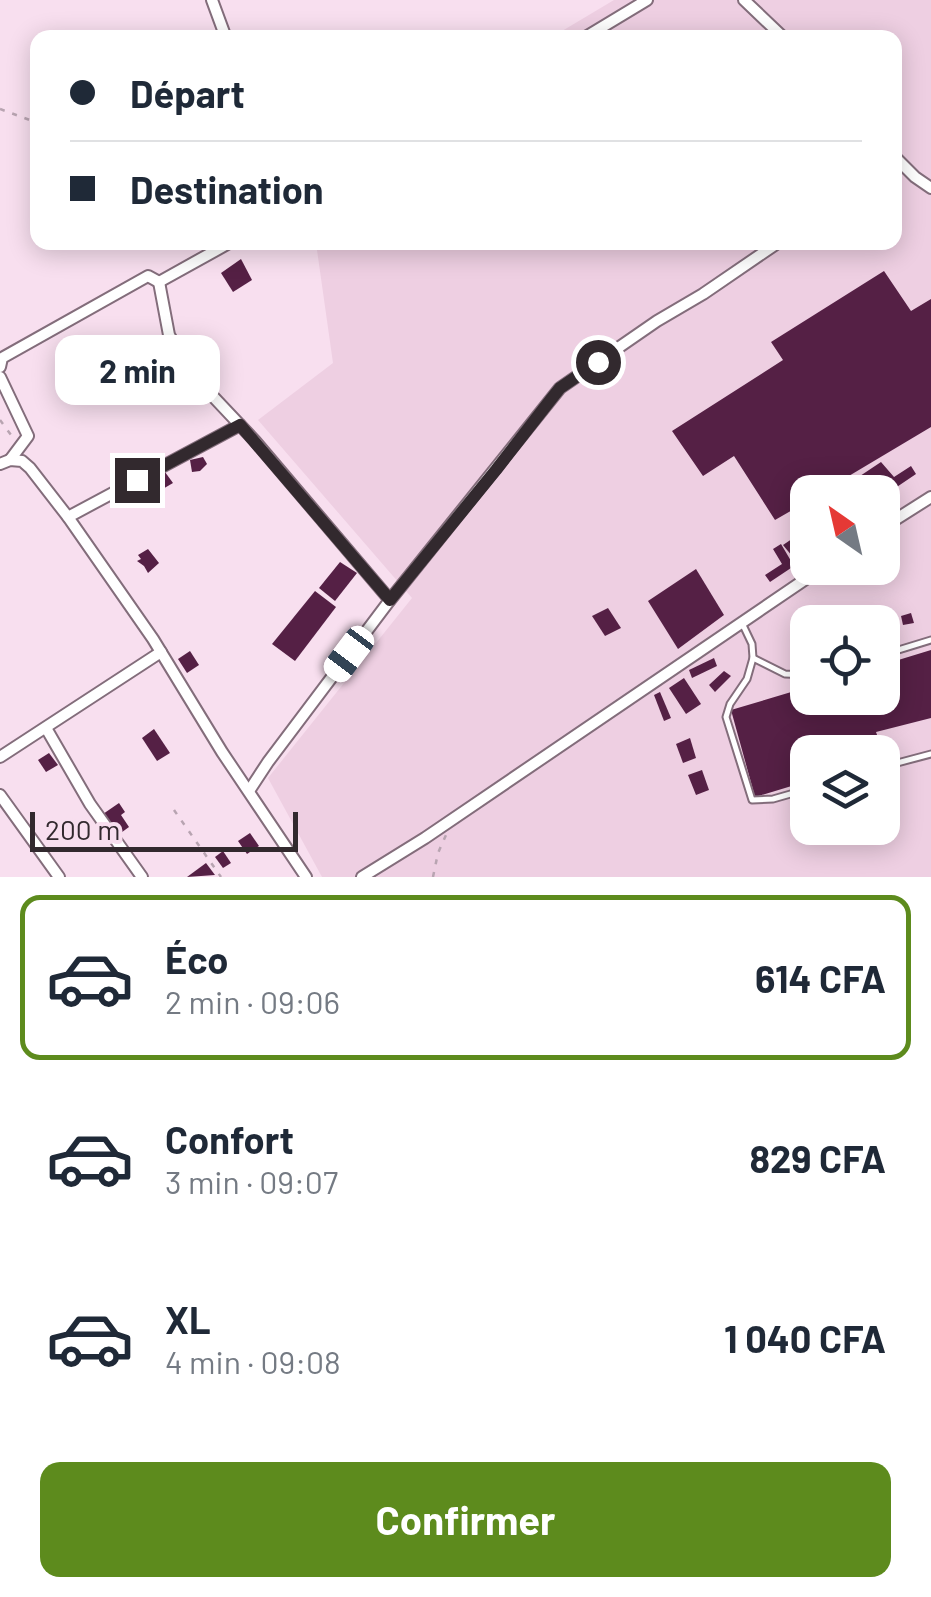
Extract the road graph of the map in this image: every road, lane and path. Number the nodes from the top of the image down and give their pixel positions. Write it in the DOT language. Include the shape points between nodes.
graph roads {
  1 [pos="212,0"];
  2 [pos="647,0"];
  3 [pos="744,0"];
  4 [pos="223,30"];
  5 [pos="597,30"];
  6 [pos="776,30"];
  7 [pos="0,110"];
  8 [pos="30,120"];
  9 [pos="902,167"];
  10 [pos="931,188"];
  11 [pos="217,250"];
  12 [pos="767,250"];
  13 [pos="159,282"];
  14 [pos="0,367"];
  15 [pos="0,377"];
  16 [pos="0,420"];
  17 [pos="240,425"];
  18 [pos="20,447"];
  19 [pos="5,462"];
  20 [pos="931,497"];
  21 [pos="68,517"];
  22 [pos="900,517"];
  23 [pos="797,585"];
  24 [pos="390,600"];
  25 [pos="742,622"];
  26 [pos="931,640"];
  27 [pos="900,649"];
  28 [pos="162,652"];
  29 [pos="752,658"];
  30 [pos="790,674"];
  31 [pos="46,728"];
  32 [pos="931,754"];
  33 [pos="0,757"];
  34 [pos="900,762"];
  35 [pos="248,791"];
  36 [pos="790,794"];
  37 [pos="0,795"];
  38 [pos="174,810"];
  39 [pos="445,836"];
  40 [pos="58,877"];
  41 [pos="142,877"];
  42 [pos="221,877"];
  43 [pos="306,877"];
  44 [pos="362,877"];
  45 [pos="433,877"];
  1 -- 4 [label="street"];
  2 -- 5 [label="street"];
  3 -- 6 [label="street"];
  7 -- 8 [label="path"];
  9 -- 10 [label="street"];
  11 -- 13 [label="street"];
  12 -- 24 [label="street" via="560,388"];
  13 -- 14 [label="street" via="148,276 16,349"];
  13 -- 17 [label="street" via="178,355"];
  15 -- 18 [label="street" via="28,436"];
  16 -- 18 [label="path"];
  17 -- 21 [label="street"];
  17 -- 24 [label="street"];
  18 -- 19 [label="street"];
  19 -- 21 [label="street" via="22,461"];
  20 -- 22 [label="street"];
  21 -- 28 [label="street"];
  23 -- 25 [label="street"];
  24 -- 35 [label="street"];
  25 -- 29 [label="lane"];
  25 -- 44 [label="street"];
  26 -- 27 [label="lane"];
  28 -- 31 [label="street"];
  28 -- 35 [label="street"];
  29 -- 30 [label="lane"];
  29 -- 36 [label="lane" via="726,717 752,800"];
  31 -- 33 [label="street"];
  31 -- 41 [label="street"];
  32 -- 34 [label="lane"];
  35 -- 43 [label="street"];
  37 -- 40 [label="street"];
  38 -- 42 [label="path"];
  39 -- 45 [label="path"];
}
